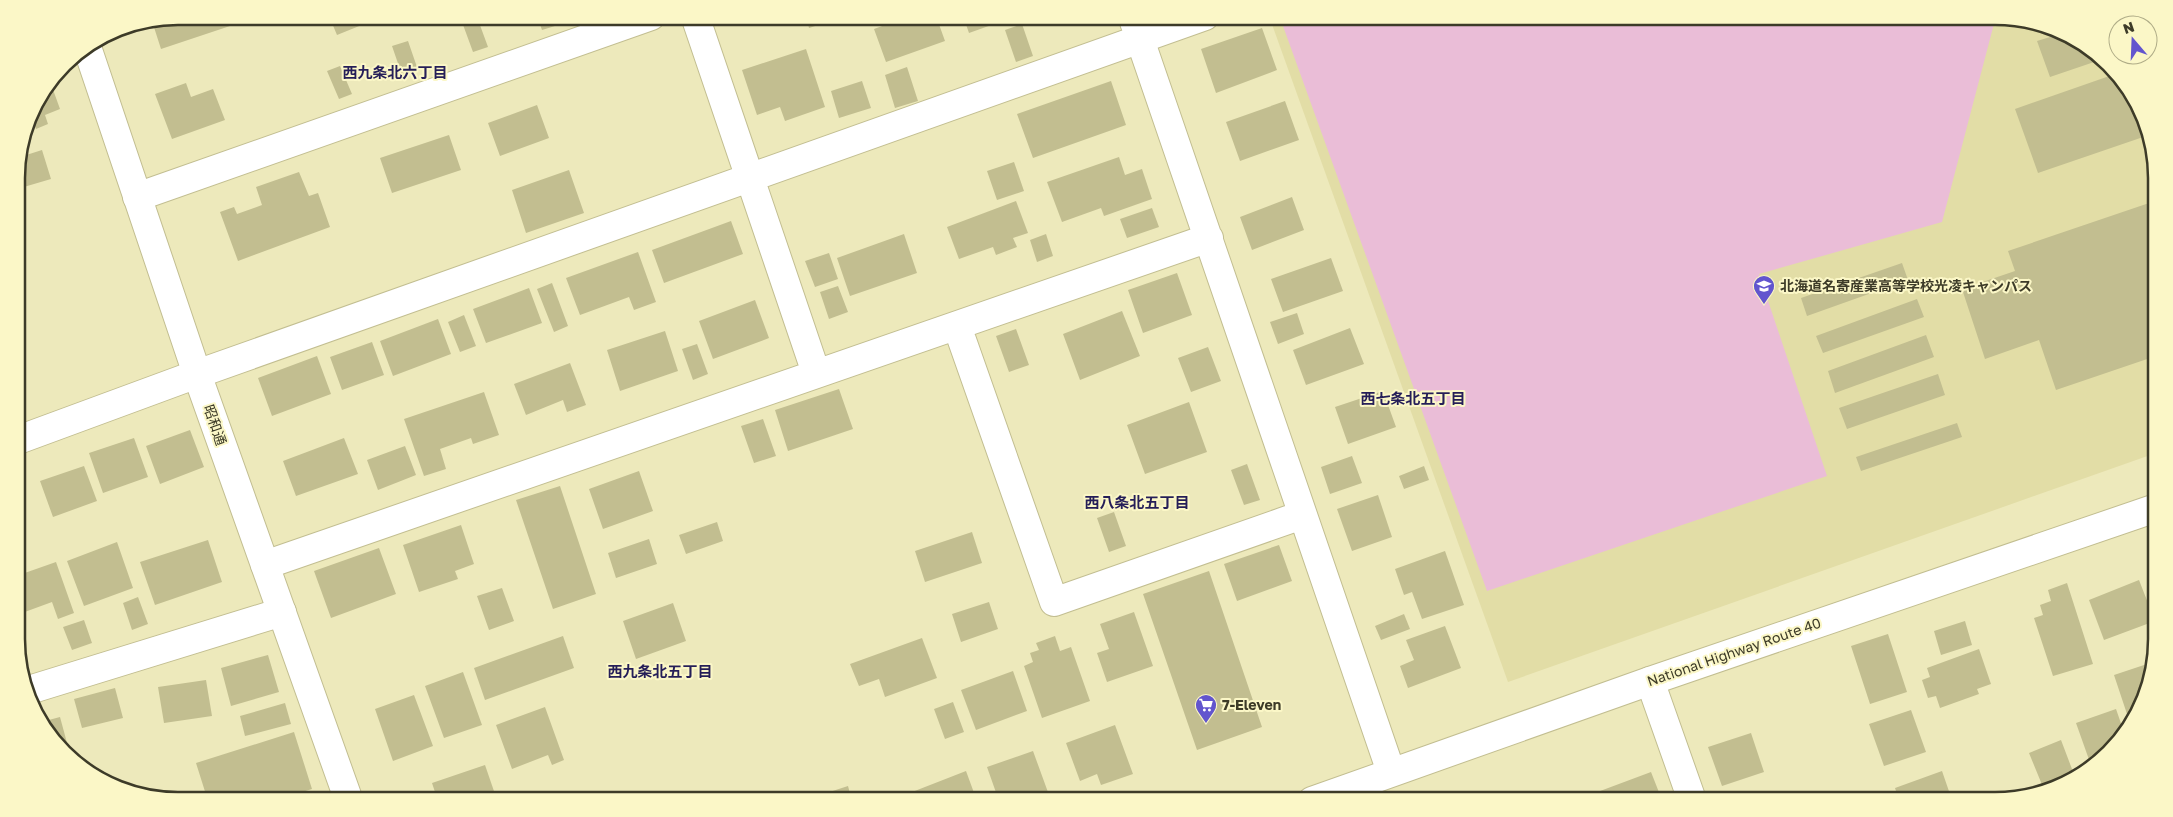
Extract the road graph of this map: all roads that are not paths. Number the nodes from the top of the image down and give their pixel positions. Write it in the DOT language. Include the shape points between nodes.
graph roads {
  1 [pos="625,25"];
  2 [pos="699,25"];
  3 [pos="1149,25"];
  4 [pos="1136,27"];
  5 [pos="89,54"];
  6 [pos="750,179"];
  7 [pos="138,197"];
  8 [pos="1209,238"];
  9 [pos="957,326"];
  10 [pos="197,374"];
  11 [pos="816,374"];
  12 [pos="25,437"];
  13 [pos="2148,511"];
  14 [pos="1302,514"];
  15 [pos="264,565"];
  16 [pos="282,612"];
  17 [pos="1650,681"];
  18 [pos="33,689"];
  19 [pos="1391,772"];
  20 [pos="346,792"];
  21 [pos="1335,792"];
  22 [pos="1689,792"];
  1 -- 7 [label="main road"];
  2 -- 6 [label="main road"];
  3 -- 4 [label="main road"];
  4 -- 6 [label="main road"];
  4 -- 8 [label="main road"];
  5 -- 7 [label="main road, 昭和通"];
  6 -- 10 [label="main road"];
  6 -- 11 [label="main road"];
  7 -- 10 [label="main road, 昭和通"];
  8 -- 9 [label="main road"];
  8 -- 14 [label="main road"];
  9 -- 11 [label="main road"];
  9 -- 14 [label="main road" via="1054,602"];
  10 -- 12 [label="main road"];
  10 -- 15 [label="main road, 昭和通"];
  11 -- 15 [label="main road"];
  13 -- 17 [label="main road, National Highway Route 40"];
  14 -- 19 [label="main road"];
  15 -- 16 [label="main road, 昭和通"];
  16 -- 18 [label="main road"];
  16 -- 20 [label="main road, 昭和通"];
  17 -- 19 [label="main road, National Highway Route 40"];
  17 -- 22 [label="main road"];
  19 -- 21 [label="main road, National Highway Route 40"];
}
